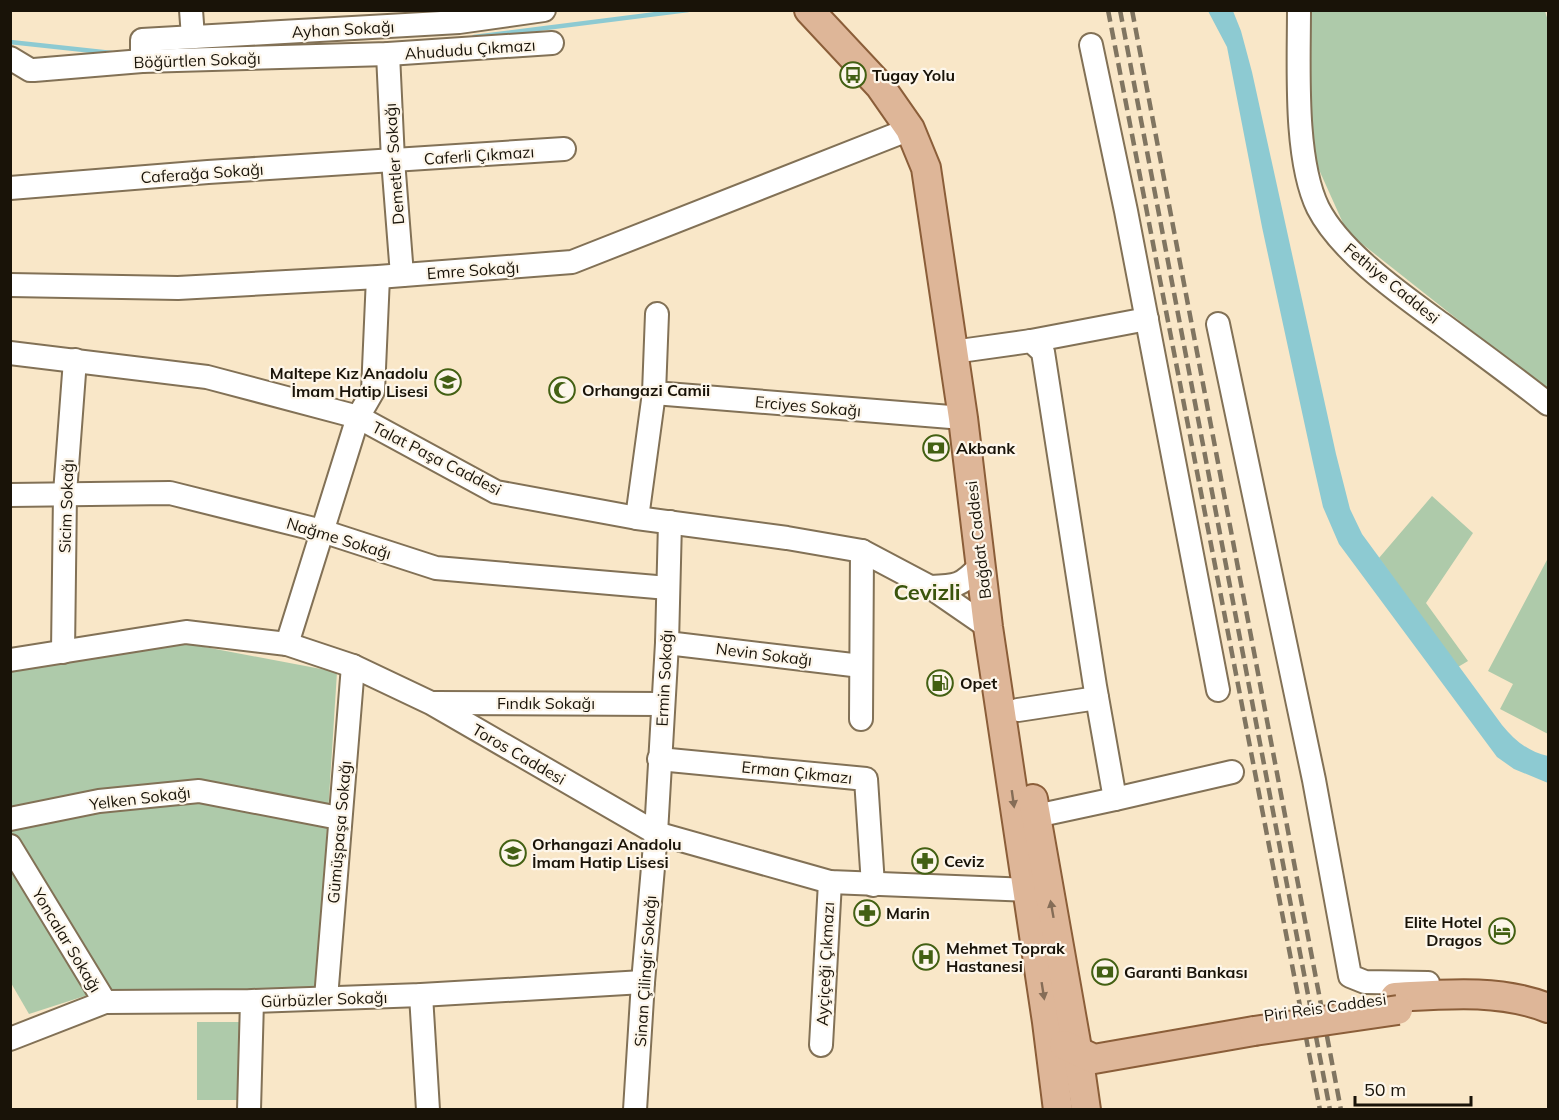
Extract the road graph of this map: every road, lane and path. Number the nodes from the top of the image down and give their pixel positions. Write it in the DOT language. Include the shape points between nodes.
graph roads {
  1 [pos="191,10"];
  2 [pos="544,10"];
  3 [pos="808,10"];
  4 [pos="833,10"];
  5 [pos="1299,10"];
  6 [pos="453,16"];
  7 [pos="193,37"];
  8 [pos="552,44"];
  9 [pos="1091,45"];
  10 [pos="142,51"];
  11 [pos="388,54"];
  12 [pos="10,58"];
  13 [pos="910,129"];
  14 [pos="564,149"];
  15 [pos="393,160"];
  16 [pos="10,188"];
  17 [pos="402,275"];
  18 [pos="378,277"];
  19 [pos="10,285"];
  20 [pos="657,314"];
  21 [pos="1147,319"];
  22 [pos="1218,324"];
  23 [pos="1031,341"];
  24 [pos="967,350"];
  25 [pos="10,353"];
  26 [pos="75,360"];
  27 [pos="654,393"];
  28 [pos="1548,404"];
  29 [pos="358,417"];
  30 [pos="963,418"];
  31 [pos="65,493"];
  32 [pos="10,495"];
  33 [pos="637,518"];
  34 [pos="670,522"];
  35 [pos="321,531"];
  36 [pos="862,551"];
  37 [pos="980,566"];
  38 [pos="930,587"];
  39 [pos="668,588"];
  40 [pos="988,627"];
  41 [pos="667,643"];
  42 [pos="287,644"];
  43 [pos="63,652"];
  44 [pos="10,660"];
  45 [pos="353,666"];
  46 [pos="861,666"];
  47 [pos="1218,690"];
  48 [pos="1097,698"];
  49 [pos="431,703"];
  50 [pos="662,704"];
  51 [pos="1018,710"];
  52 [pos="861,719"];
  53 [pos="659,759"];
  54 [pos="1232,772"];
  55 [pos="1115,799"];
  56 [pos="1036,816"];
  57 [pos="339,818"];
  58 [pos="10,819"];
  59 [pos="656,834"];
  60 [pos="10,846"];
  61 [pos="830,882"];
  62 [pos="873,885"];
  63 [pos="1028,890"];
  64 [pos="644,982"];
  65 [pos="1491,995"];
  66 [pos="421,996"];
  67 [pos="326,998"];
  68 [pos="252,1001"];
  69 [pos="105,1002"];
  70 [pos="1396,1004"];
  71 [pos="1548,1008"];
  72 [pos="1548,1021"];
  73 [pos="10,1039"];
  74 [pos="821,1045"];
  75 [pos="1080,1057"];
  76 [pos="1056,1097"];
  77 [pos="249,1110"];
  78 [pos="428,1110"];
  79 [pos="635,1110"];
  1 -- 7 [label="street"];
  2 -- 6 [label="street, Ayhan Sokağı"];
  3 -- 13 [label="main road, Bağdat Caddesi" via="880,86"];
  4 -- 24 [label="main road, Bağdat Caddesi" via="902,92 927,132 941,171"];
  5 -- 28 [label="street, Fethiye Caddesi" via="1299,108 1306,170 1318,207 1336,237 1397,292"];
  6 -- 7 [label="street, Ayhan Sokağı"];
  7 -- 10 [label="street, Ayhan Sokağı"];
  8 -- 11 [label="street, Ahududu Çıkmazı"];
  9 -- 21 [label="street"];
  10 -- 11 [label="street, Böğürtlen Sokağı"];
  10 -- 12 [label="street, Böğürtlen Sokağı" via="30,70"];
  11 -- 15 [label="street, Demetler Sokağı"];
  13 -- 17 [label="street, Emre Sokağı" via="572,262"];
  13 -- 30 [label="main road, Bağdat Caddesi" via="928,179"];
  14 -- 15 [label="street, Caferli Çıkmazı"];
  15 -- 16 [label="street, Caferağa Sokağı"];
  15 -- 17 [label="street, Demetler Sokağı"];
  17 -- 18 [label="street, Emre Sokağı"];
  18 -- 19 [label="street, Emre Sokağı" via="178,288"];
  18 -- 29 [label="street" via="373,391"];
  20 -- 27 [label="street"];
  21 -- 23 [label="street"];
  21 -- 47 [label="street"];
  22 -- 65 [label="street" via="1314,780 1350,976 1365,982 1458,983"];
  23 -- 24 [label="street"];
  23 -- 48 [label="street" via="1043,352 1048,371"];
  24 -- 51 [label="main road, Bağdat Caddesi"];
  25 -- 26 [label="street, Talat Paşa Caddesi"];
  26 -- 29 [label="street, Talat Paşa Caddesi" via="207,377"];
  26 -- 31 [label="street, Sicim Sokağı"];
  27 -- 30 [label="street, Erciyes Sokağı"];
  27 -- 33 [label="street"];
  29 -- 33 [label="street, Talat Paşa Caddesi" via="496,492"];
  29 -- 35 [label="street"];
  30 -- 37 [label="main road, Bağdat Caddesi"];
  31 -- 32 [label="street, Nağme Sokağı"];
  31 -- 35 [label="street, Nağme Sokağı" via="170,493"];
  31 -- 43 [label="street, Sicim Sokağı"];
  33 -- 34 [label="street, Talat Paşa Caddesi"];
  34 -- 36 [label="street, Talat Paşa Caddesi"];
  34 -- 39 [label="street, Ermin Sokağı"];
  35 -- 39 [label="street, Nağme Sokağı" via="436,568"];
  35 -- 42 [label="street"];
  36 -- 38 [label="street, Talat Paşa Caddesi"];
  36 -- 46 [label="street"];
  37 -- 38 [label="street" via="966,581"];
  37 -- 40 [label="main road, Bağdat Caddesi"];
  38 -- 40 [label="street, Talat Paşa Caddesi"];
  39 -- 41 [label="street, Ermin Sokağı"];
  40 -- 63 [label="main road, Bağdat Caddesi, one-way"];
  41 -- 46 [label="street, Nevin Sokağı"];
  41 -- 50 [label="street, Ermin Sokağı"];
  42 -- 43 [label="street, Toros Caddesi" via="186,632"];
  42 -- 45 [label="street, Toros Caddesi"];
  43 -- 44 [label="street, Toros Caddesi"];
  45 -- 49 [label="street, Toros Caddesi"];
  45 -- 57 [label="street, Gümüşpaşa Sokağı"];
  46 -- 52 [label="street"];
  48 -- 51 [label="street"];
  48 -- 55 [label="street"];
  49 -- 50 [label="street, Fındık Sokağı"];
  49 -- 59 [label="street, Toros Caddesi"];
  50 -- 53 [label="street, Ermin Sokağı"];
  51 -- 56 [label="main road, Bağdat Caddesi"];
  53 -- 59 [label="street, Ermin Sokağı"];
  53 -- 62 [label="street, Erman Çıkmazı" via="866,779"];
  54 -- 55 [label="street"];
  55 -- 56 [label="street"];
  75 -- 56 [label="main road, Bağdat Caddesi, one-way"];
  57 -- 58 [label="street, Yelken Sokağı" via="199,791 99,801"];
  57 -- 67 [label="street, Gümüşpaşa Sokağı"];
  59 -- 61 [label="street, Toros Caddesi"];
  59 -- 64 [label="street, Sinan Çilingir Sokağı"];
  60 -- 69 [label="street, Yoncalar Sokağı"];
  61 -- 62 [label="street, Toros Caddesi"];
  61 -- 74 [label="street, Ayçiçeği Çıkmazı"];
  62 -- 63 [label="street, Toros Caddesi"];
  63 -- 75 [label="main road, Bağdat Caddesi, one-way"];
  64 -- 66 [label="street, Gürbüzler Sokağı"];
  64 -- 79 [label="street, Sinan Çilingir Sokağı"];
  65 -- 70 [label="main road, Piri Reis Caddesi" via="1450,994"];
  65 -- 71 [label="main road, Piri Reis Caddesi"];
  66 -- 67 [label="street, Gürbüzler Sokağı"];
  66 -- 78 [label="street"];
  67 -- 68 [label="street, Gürbüzler Sokağı"];
  68 -- 69 [label="street, Gürbüzler Sokağı"];
  68 -- 77 [label="street"];
  69 -- 73 [label="street, Gürbüzler Sokağı"];
  70 -- 72 [label="main road, Piri Reis Caddesi" via="1494,1007"];
  70 -- 75 [label="main road, Piri Reis Caddesi, bridge" via="1253,1024"];
  75 -- 76 [label="main road, Bağdat Caddesi"];
  75 -- 76 [label="main road" via="1063,1067"];
}
